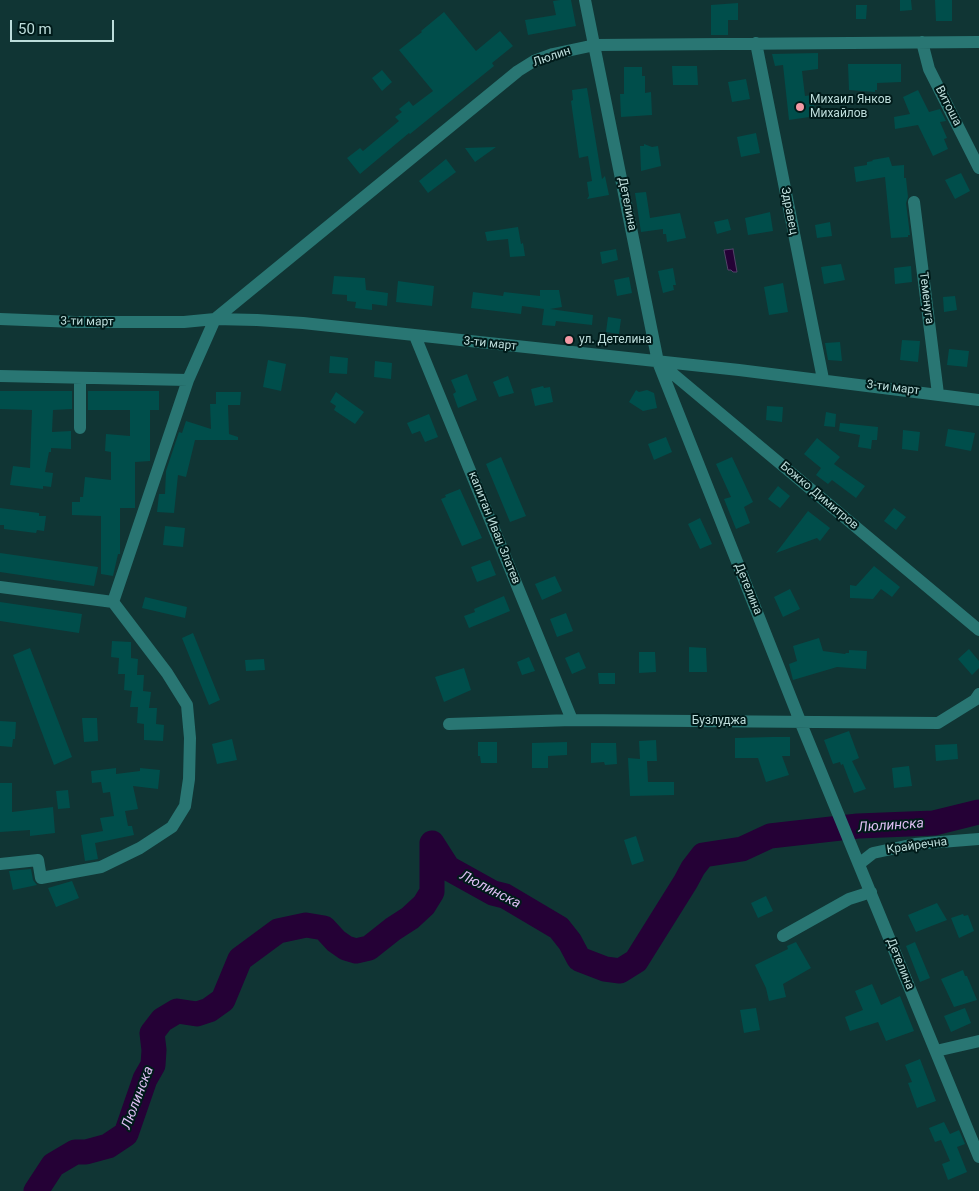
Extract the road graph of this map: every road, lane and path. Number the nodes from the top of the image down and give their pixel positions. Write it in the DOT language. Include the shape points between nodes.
graph roads {
  1 [pos="585,0"];
  2 [pos="922,42"];
  3 [pos="979,42"];
  4 [pos="756,43"];
  5 [pos="596,46"];
  6 [pos="979,168"];
  7 [pos="914,202"];
  8 [pos="0,319"];
  9 [pos="215,319"];
  10 [pos="415,336"];
  11 [pos="658,362"];
  12 [pos="0,376"];
  13 [pos="80,378"];
  14 [pos="188,380"];
  15 [pos="822,380"];
  16 [pos="938,394"];
  17 [pos="979,400"];
  18 [pos="80,428"];
  19 [pos="0,587"];
  20 [pos="113,602"];
  21 [pos="979,630"];
  22 [pos="979,694"];
  23 [pos="572,720"];
  24 [pos="800,721"];
  25 [pos="449,724"];
  26 [pos="979,838"];
  27 [pos="0,864"];
  28 [pos="859,864"];
  29 [pos="871,892"];
  30 [pos="783,936"];
  31 [pos="979,1041"];
  32 [pos="936,1051"];
  33 [pos="979,1157"];
  1 -- 5 [label="street, Детелина"];
  2 -- 3 [label="street, Люлин"];
  2 -- 4 [label="street, Люлин"];
  2 -- 6 [label="street, Витоша" via="929,69"];
  4 -- 5 [label="street, Люлин"];
  4 -- 15 [label="street, Здравец"];
  5 -- 9 [label="street, Люлин" via="553,54 518,71"];
  5 -- 11 [label="street, Детелина"];
  7 -- 16 [label="street, Теменуга"];
  8 -- 9 [label="street, 3-ти март" via="75,322"];
  9 -- 10 [label="street, 3-ти март" via="302,323"];
  9 -- 14 [label="street"];
  10 -- 11 [label="street, 3-ти март"];
  10 -- 23 [label="street, капитан Иван Златев"];
  11 -- 15 [label="street, 3-ти март"];
  11 -- 21 [label="street, Божко Димитров"];
  11 -- 24 [label="street, Детелина"];
  12 -- 13 [label="street"];
  13 -- 14 [label="street"];
  13 -- 18 [label="street"];
  14 -- 20 [label="street"];
  15 -- 16 [label="street, 3-ти март"];
  16 -- 17 [label="street, 3-ти март"];
  19 -- 20 [label="street"];
  20 -- 27 [label="street" via="167,672 187,705 190,738 185,806 172,827 140,848 101,867 41,878 38,860"];
  22 -- 24 [label="street, Бузлуджа" via="975,700 938,723"];
  23 -- 24 [label="street, Бузлуджа"];
  23 -- 25 [label="street, Бузлуджа"];
  24 -- 28 [label="street, Детелина"];
  26 -- 28 [label="street, Крайречна" via="881,851"];
  28 -- 29 [label="street, Детелина"];
  29 -- 30 [label="street" via="849,899"];
  29 -- 32 [label="street, Детелина"];
  31 -- 32 [label="street"];
  32 -- 33 [label="street, Детелина"];
}
